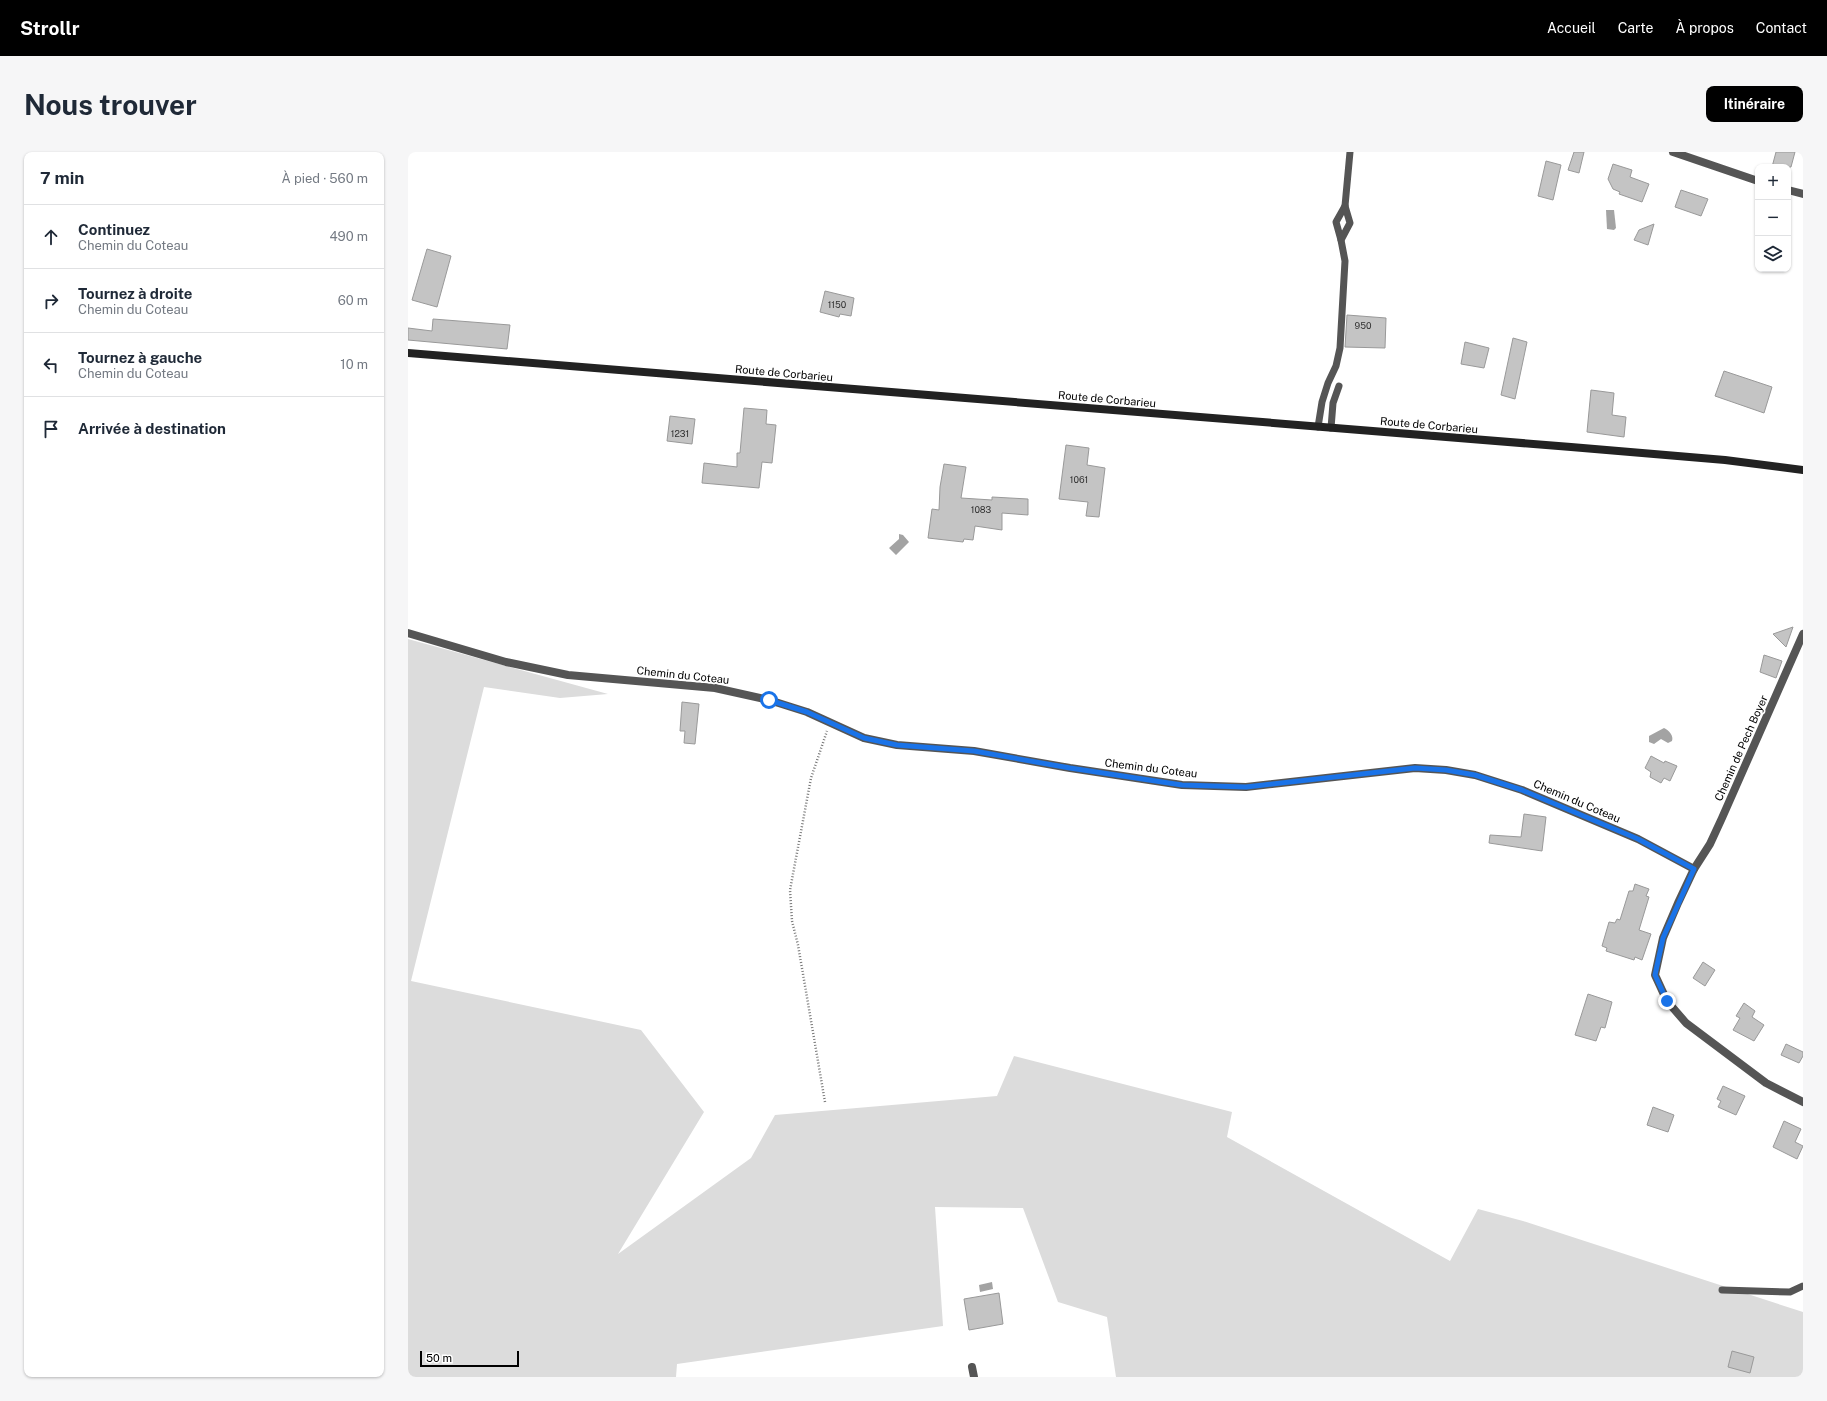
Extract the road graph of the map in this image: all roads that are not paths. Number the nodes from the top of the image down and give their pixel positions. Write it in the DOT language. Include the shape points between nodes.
graph roads {
  1 [pos="1350,152"];
  2 [pos="1673,152"];
  3 [pos="1755,179"];
  4 [pos="1791,191"];
  5 [pos="1803,194"];
  6 [pos="1345,206"];
  7 [pos="1341,240"];
  8 [pos="408,353"];
  9 [pos="1339,386"];
  10 [pos="1318,427"];
  11 [pos="1331,428"];
  12 [pos="1803,470"];
  13 [pos="408,633"];
  14 [pos="1803,634"];
  15 [pos="1694,869"];
  16 [pos="1803,1102"];
  17 [pos="1803,1286"];
  18 [pos="1722,1290"];
  19 [pos="972,1367"];
  20 [pos="974,1377"];
  1 -- 6 [label="lane"];
  2 -- 3 [label="street"];
  4 -- 5 [label="street"];
  6 -- 7 [label="lane" via="1350,223"];
  6 -- 7 [label="lane" via="1336,222"];
  7 -- 10 [label="lane" via="1345,261 1340,348 1322,402"];
  8 -- 10 [label="main road, Route de Corbarieu"];
  9 -- 11 [label="lane" via="1333,403"];
  10 -- 11 [label="main road, Route de Corbarieu"];
  11 -- 12 [label="main road, Route de Corbarieu" via="1717,460"];
  13 -- 15 [label="street, Chemin du Coteau" via="506,662 568,675 715,688 769,700 807,712 864,738 897,745 974,751 1182,785 1246,787 1415,768 1475,775 1522,790 1638,839"];
  14 -- 15 [label="street, Chemin de Pech Boyer" via="1710,844"];
  15 -- 16 [label="street" via="1663,938 1655,975 1667,1001 1686,1023 1766,1083"];
  17 -- 18 [label="lane" via="1790,1292"];
  19 -- 20 [label="street"];
}
